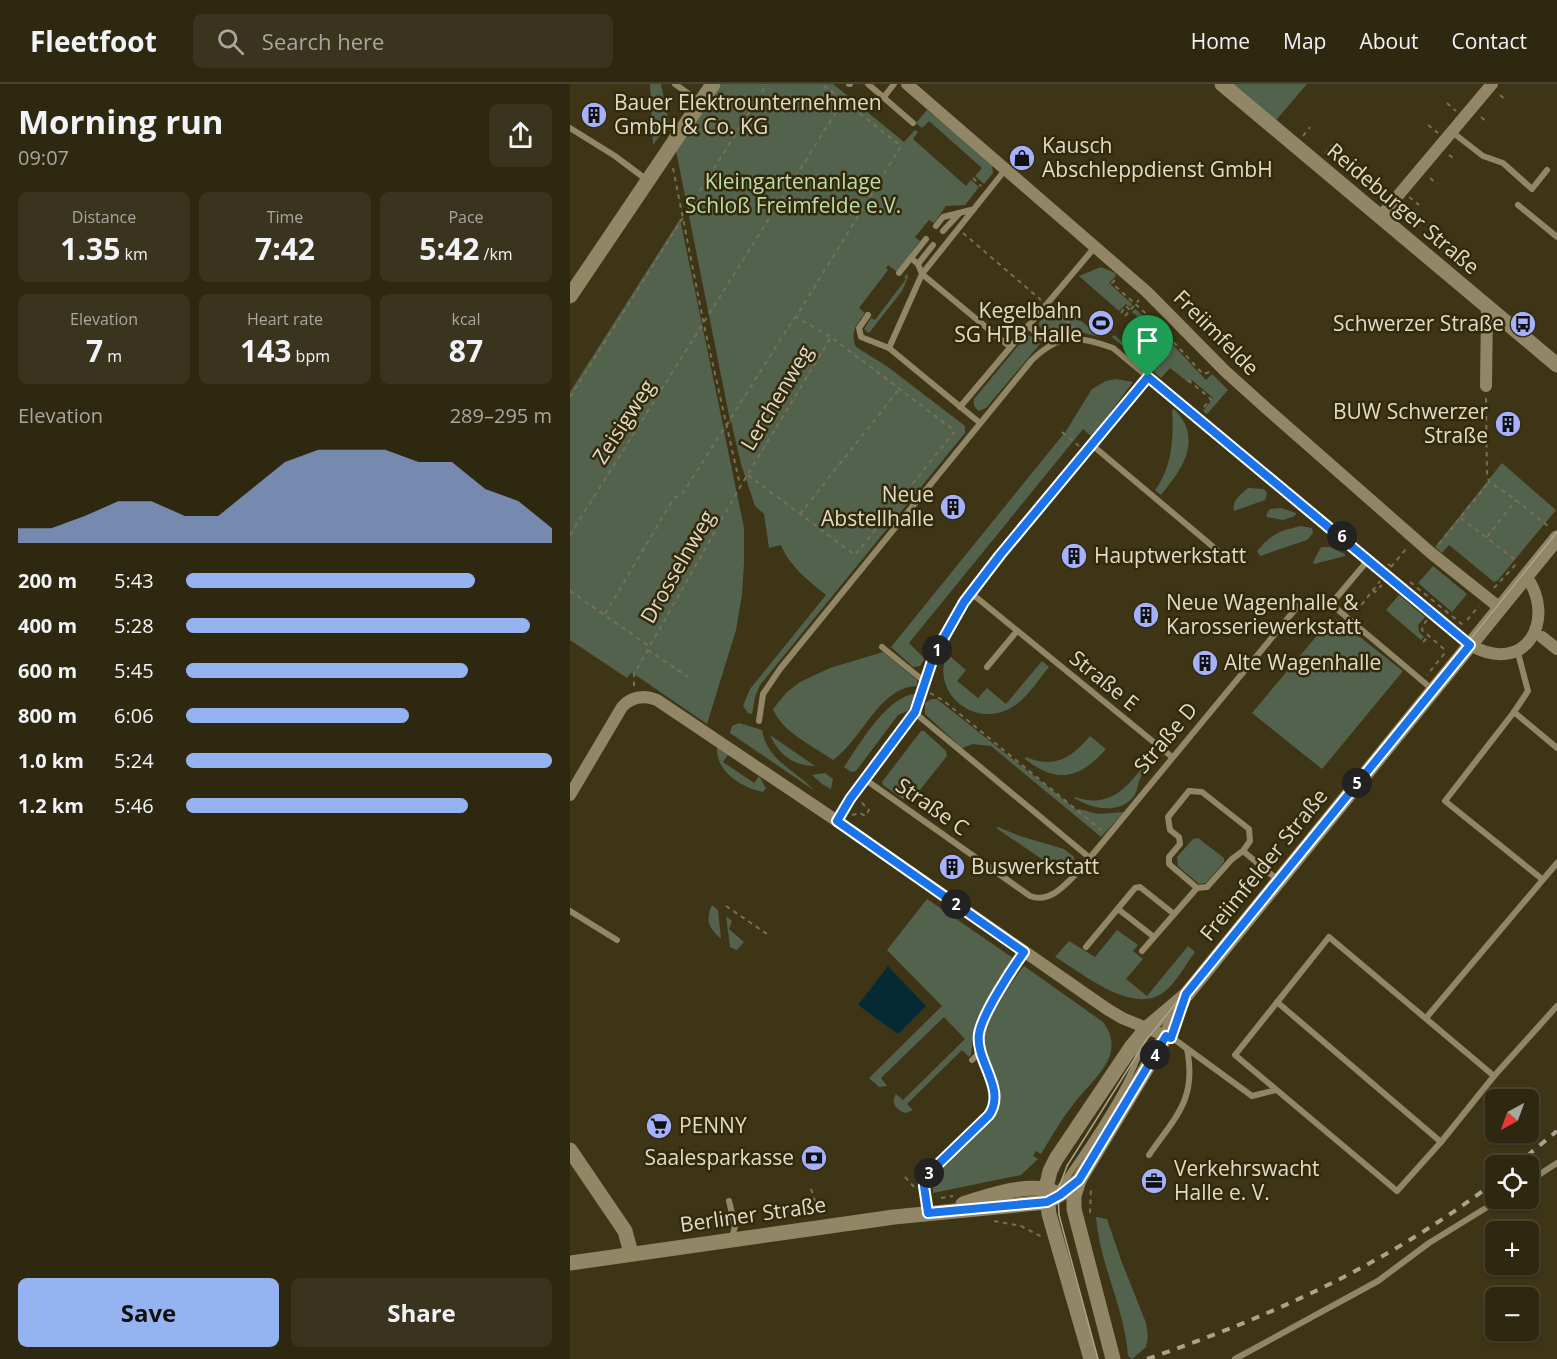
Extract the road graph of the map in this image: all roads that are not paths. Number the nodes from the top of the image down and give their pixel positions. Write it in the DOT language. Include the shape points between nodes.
graph roads {
  1 [pos="675,84"];
  2 [pos="713,84"];
  3 [pos="868,84"];
  4 [pos="894,84"];
  5 [pos="907,84"];
  6 [pos="1222,84"];
  7 [pos="1494,88"];
  8 [pos="884,97"];
  9 [pos="700,102"];
  10 [pos="913,123"];
  11 [pos="570,128"];
  12 [pos="1447,134"];
  13 [pos="1006,169"];
  14 [pos="1547,170"];
  15 [pos="647,180"];
  16 [pos="1518,205"];
  17 [pos="972,210"];
  18 [pos="958,214"];
  19 [pos="1380,217"];
  20 [pos="936,226"];
  21 [pos="943,231"];
  22 [pos="1557,237"];
  23 [pos="926,239"];
  24 [pos="933,245"];
  25 [pos="1096,247"];
  26 [pos="911,258"];
  27 [pos="918,264"];
  28 [pos="899,273"];
  29 [pos="922,274"];
  30 [pos="570,296"];
  31 [pos="1487,309"];
  32 [pos="868,315"];
  33 [pos="1028,326"];
  34 [pos="1053,343"];
  35 [pos="889,348"];
  36 [pos="1010,348"];
  37 [pos="1557,365"];
  38 [pos="1148,377"];
  39 [pos="1486,386"];
  40 [pos="960,406"];
  41 [pos="980,423"];
  42 [pos="1092,445"];
  43 [pos="1554,533"];
  44 [pos="1369,559"];
  45 [pos="1230,561"];
  46 [pos="1524,570"];
  47 [pos="971,593"];
  48 [pos="1331,604"];
  49 [pos="1500,608"];
  50 [pos="1017,631"];
  51 [pos="1542,637"];
  52 [pos="1470,645"];
  53 [pos="882,647"];
  54 [pos="1557,649"];
  55 [pos="1518,653"];
  56 [pos="987,667"];
  57 [pos="1428,685"];
  58 [pos="924,686"];
  59 [pos="915,712"];
  60 [pos="1514,712"];
  61 [pos="759,721"];
  62 [pos="1557,748"];
  63 [pos="1172,757"];
  64 [pos="866,780"];
  65 [pos="570,795"];
  66 [pos="837,821"];
  67 [pos="1243,851"];
  68 [pos="1090,858"];
  69 [pos="1557,862"];
  70 [pos="1542,879"];
  71 [pos="1279,880"];
  72 [pos="1197,888"];
  73 [pos="1040,899"];
  74 [pos="1118,909"];
  75 [pos="570,911"];
  76 [pos="1174,914"];
  77 [pos="1154,938"];
  78 [pos="617,940"];
  79 [pos="1086,947"];
  80 [pos="1142,951"];
  81 [pos="1024,952"];
  82 [pos="1186,994"];
  83 [pos="1277,1002"];
  84 [pos="1557,1006"];
  85 [pos="1426,1018"];
  86 [pos="1140,1028"];
  87 [pos="1166,1036"];
  88 [pos="1187,1048"];
  89 [pos="981,1051"];
  90 [pos="972,1060"];
  91 [pos="1494,1076"];
  92 [pos="1276,1090"];
  93 [pos="1441,1142"];
  94 [pos="570,1150"];
  95 [pos="1149,1155"];
  96 [pos="1557,1163"];
  97 [pos="1539,1175"];
  98 [pos="1086,1181"];
  99 [pos="1052,1194"];
  100 [pos="729,1201"];
  101 [pos="932,1208"];
  102 [pos="1485,1208"];
  103 [pos="1074,1209"];
  104 [pos="731,1240"];
  105 [pos="631,1254"];
  106 [pos="570,1263"];
  107 [pos="1091,1359"];
  108 [pos="1113,1359"];
  109 [pos="1235,1359"];
  1 -- 9 [label="lane"];
  2 -- 9 [label="street"];
  3 -- 8 [label="lane"];
  4 -- 8 [label="lane"];
  5 -- 13 [label="street, Freiimfelde"];
  6 -- 19 [label="street, Reideburger Straße"];
  7 -- 12 [label="street"];
  8 -- 10 [label="lane"];
  9 -- 15 [label="street"];
  11 -- 15 [label="lane"];
  12 -- 14 [label="lane" via="1503,163 1532,189"];
  12 -- 19 [label="street"];
  13 -- 17 [label="lane"];
  13 -- 25 [label="street, Freiimfelde"];
  15 -- 30 [label="street"];
  16 -- 22 [label="lane"];
  17 -- 18 [label="lane"];
  17 -- 29 [label="lane"];
  18 -- 20 [label="lane" via="943,217"];
  18 -- 21 [label="lane"];
  19 -- 31 [label="street, Reideburger Straße"];
  23 -- 26 [label="lane"];
  24 -- 27 [label="lane"];
  25 -- 33 [label="lane"];
  25 -- 49 [label="street, Freiimfelde" via="1246,391 1431,553"];
  26 -- 27 [label="lane"];
  26 -- 28 [label="lane"];
  27 -- 29 [label="lane"];
  29 -- 35 [label="lane"];
  29 -- 36 [label="lane"];
  31 -- 37 [label="street, Reideburger Straße"];
  31 -- 39 [label="street"];
  32 -- 35 [label="lane" via="858,328 861,338"];
  33 -- 34 [label="lane"];
  33 -- 36 [label="lane"];
  34 -- 38 [label="lane" via="1079,338 1113,348"];
  34 -- 41 [label="lane" via="1031,361"];
  35 -- 40 [label="lane"];
  36 -- 40 [label="lane"];
  38 -- 42 [label="lane"];
  38 -- 44 [label="lane"];
  40 -- 41 [label="lane"];
  41 -- 61 [label="lane" via="780,669 763,694"];
  42 -- 45 [label="lane"];
  42 -- 47 [label="lane"];
  43 -- 46 [label="street, Freiimfelder Straße"];
  44 -- 48 [label="lane"];
  44 -- 52 [label="lane"];
  46 -- 49 [label="street, Freiimfelder Straße"];
  46 -- 51 [label="street" via="1542,590 1548,608"];
  47 -- 50 [label="lane, Straße E"];
  47 -- 58 [label="lane" via="934,655"];
  48 -- 57 [label="lane"];
  48 -- 63 [label="lane, Straße D" via="1319,608 1304,603 1298,606"];
  49 -- 52 [label="street, Freiimfelder Straße"];
  50 -- 56 [label="lane"];
  50 -- 63 [label="lane, Straße E"];
  51 -- 54 [label="street"];
  51 -- 55 [label="street"];
  52 -- 55 [label="street" via="1501,655"];
  52 -- 57 [label="street, Freiimfelder Straße"];
  53 -- 58 [label="lane"];
  55 -- 60 [label="lane" via="1528,691"];
  57 -- 71 [label="street, Freiimfelder Straße"];
  58 -- 59 [label="lane"];
  59 -- 64 [label="lane"];
  59 -- 68 [label="lane"];
  60 -- 62 [label="lane"];
  60 -- 70 [label="lane" via="1445,801"];
  63 -- 68 [label="lane, Straße D"];
  64 -- 66 [label="lane"];
  64 -- 73 [label="lane, Straße C" via="1030,896"];
  65 -- 66 [label="street" via="622,707 632,699 644,697 657,700"];
  66 -- 81 [label="street"];
  67 -- 71 [label="lane"];
  67 -- 72 [label="lane" via="1208,887"];
  67 -- 72 [label="lane" via="1250,841 1249,829 1202,792 1189,790 1168,817 1170,830 1179,837 1180,844 1169,857 1169,864"];
  68 -- 73 [label="lane, Straße D" via="1058,891"];
  69 -- 70 [label="lane"];
  70 -- 85 [label="lane"];
  71 -- 82 [label="street, Freiimfelder Straße"];
  72 -- 76 [label="lane"];
  74 -- 76 [label="lane" via="1140,887"];
  74 -- 77 [label="lane"];
  74 -- 79 [label="lane"];
  75 -- 78 [label="lane"];
  76 -- 77 [label="lane"];
  77 -- 80 [label="lane"];
  81 -- 86 [label="street" via="1107,1010"];
  81 -- 89 [label="lane" via="984,1020 979,1035"];
  82 -- 86 [label="street, Freiimfelder Straße"];
  82 -- 87 [label="street, Freiimfelder Straße"];
  83 -- 85 [label="lane" via="1329,937"];
  83 -- 92 [label="lane" via="1235,1055"];
  83 -- 93 [label="lane"];
  84 -- 91 [label="lane"];
  85 -- 91 [label="lane"];
  86 -- 87 [label="street"];
  86 -- 99 [label="street, Freiimfelder Straße" via="1056,1158 1050,1171"];
  87 -- 88 [label="lane"];
  87 -- 98 [label="street, Freiimfelder Straße"];
  88 -- 92 [label="lane" via="1252,1096"];
  88 -- 95 [label="lane" via="1191,1069 1186,1098"];
  89 -- 90 [label="lane"];
  89 -- 101 [label="lane" via="994,1091 993,1107 928,1174 924,1186"];
  91 -- 93 [label="lane"];
  92 -- 93 [label="lane" via="1397,1191"];
  94 -- 105 [label="street" via="625,1232"];
  96 -- 97 [label="lane"];
  98 -- 99 [label="street"];
  98 -- 103 [label="street" via="1074,1196"];
  99 -- 101 [label="street, Berliner Straße" via="1002,1193"];
  99 -- 103 [label="street"];
  99 -- 107 [label="street" via="1049,1214"];
  100 -- 104 [label="lane" via="735,1226"];
  101 -- 104 [label="street, Berliner Straße"];
  102 -- 109 [label="lane" via="1378,1281"];
  103 -- 108 [label="street"];
  104 -- 105 [label="street, Berliner Straße"];
  105 -- 106 [label="street, Berliner Straße"];
}
